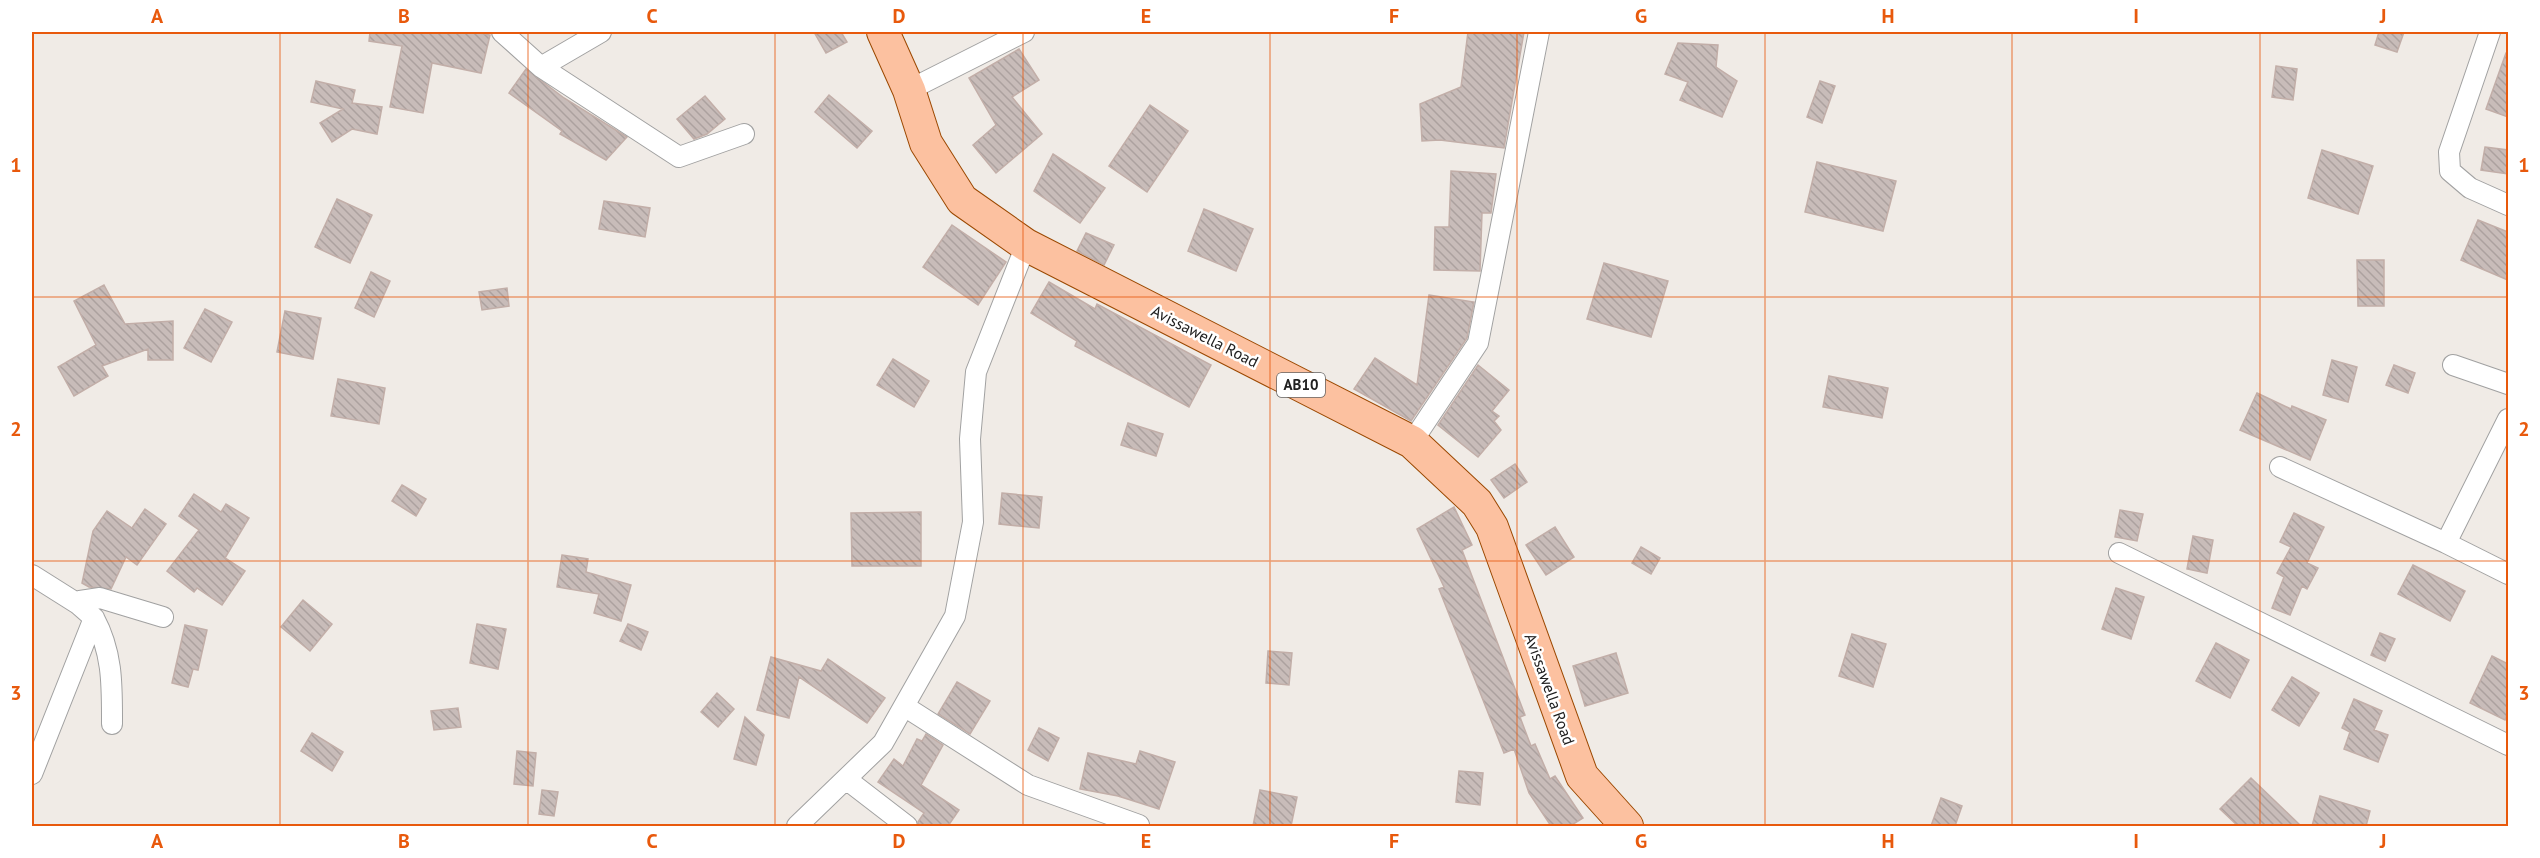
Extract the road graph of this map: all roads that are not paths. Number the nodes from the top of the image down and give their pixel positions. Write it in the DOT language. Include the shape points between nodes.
graph roads {
  1 [pos="502,32"];
  2 [pos="601,32"];
  3 [pos="883,32"];
  4 [pos="1024,32"];
  5 [pos="1539,32"];
  6 [pos="2490,32"];
  7 [pos="541,67"];
  8 [pos="909,90"];
  9 [pos="744,134"];
  10 [pos="2508,205"];
  11 [pos="1026,245"];
  12 [pos="2453,364"];
  13 [pos="2508,384"];
  14 [pos="2508,419"];
  15 [pos="1412,442"];
  16 [pos="2280,467"];
  17 [pos="2446,543"];
  18 [pos="2119,553"];
  19 [pos="2508,574"];
  20 [pos="32,575"];
  21 [pos="78,604"];
  22 [pos="164,617"];
  23 [pos="94,618"];
  24 [pos="904,706"];
  25 [pos="112,724"];
  26 [pos="2508,745"];
  27 [pos="34,761"];
  28 [pos="846,779"];
  29 [pos="797,826"];
  30 [pos="907,826"];
  31 [pos="1142,826"];
  32 [pos="1627,826"];
  1 -- 7 [label="street"];
  2 -- 7 [label="street"];
  3 -- 8 [label="main road, Avissawella Road / AB10"];
  4 -- 8 [label="street"];
  5 -- 15 [label="street" via="1478,343"];
  6 -- 10 [label="street" via="2449,152 2450,171 2470,188"];
  7 -- 9 [label="street" via="679,157"];
  8 -- 11 [label="main road, Avissawella Road / AB10" via="926,143 962,200"];
  11 -- 15 [label="main road, Avissawella Road / AB10"];
  11 -- 24 [label="street" via="976,372 970,439 973,522 955,616"];
  12 -- 13 [label="street"];
  14 -- 17 [label="street"];
  15 -- 32 [label="main road, Avissawella Road / AB10" via="1477,503 1492,527 1582,776"];
  16 -- 17 [label="street"];
  17 -- 19 [label="street"];
  18 -- 26 [label="street"];
  20 -- 21 [label="street"];
  21 -- 22 [label="street" via="100,598"];
  21 -- 23 [label="street"];
  23 -- 25 [label="street" via="112,664"];
  23 -- 27 [label="street"];
  24 -- 28 [label="street" via="883,743"];
  24 -- 31 [label="street" via="1028,785"];
  28 -- 29 [label="street"];
  28 -- 30 [label="street"];
}
